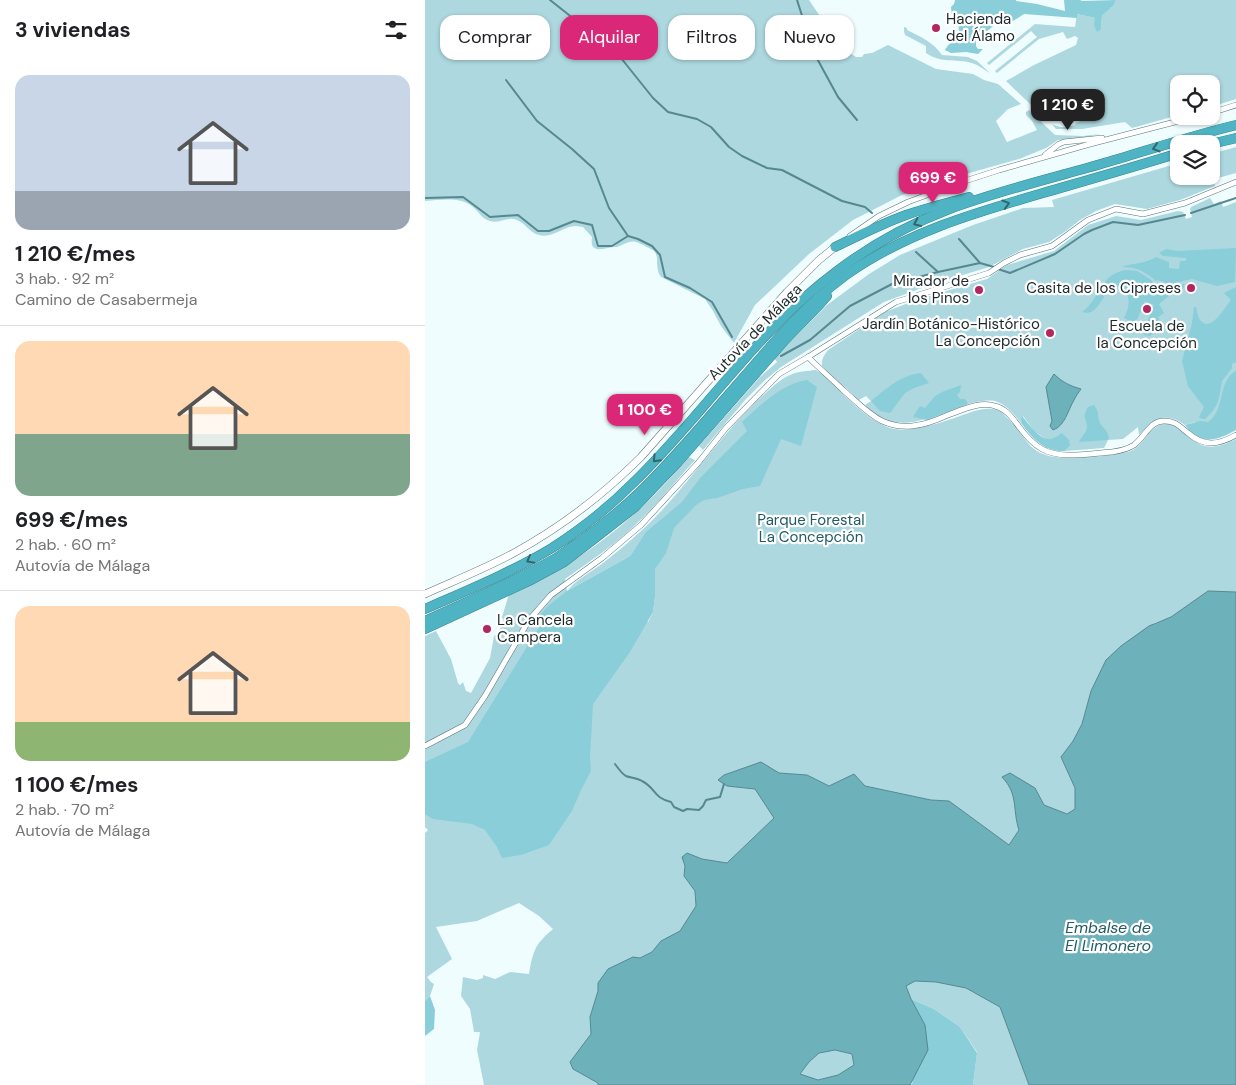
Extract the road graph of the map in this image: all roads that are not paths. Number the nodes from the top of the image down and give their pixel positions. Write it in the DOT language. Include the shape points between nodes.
graph roads {
  1 [pos="1236,105"];
  2 [pos="1220,110"];
  3 [pos="1170,123"];
  4 [pos="1236,125"];
  5 [pos="1120,136"];
  6 [pos="1236,138"];
  7 [pos="1220,142"];
  8 [pos="1170,156"];
  9 [pos="1033,160"];
  10 [pos="1236,182"];
  11 [pos="996,194"];
  12 [pos="835,247"];
  13 [pos="836,284"];
  14 [pos="808,357"];
  15 [pos="1236,435"];
  16 [pos="425,594"];
  17 [pos="425,609"];
  18 [pos="425,621"];
  19 [pos="425,629"];
  20 [pos="425,746"];
  1 -- 2 [label="street"];
  3 -- 5 [label="street"];
  4 -- 11 [label="highway, Autovía de Málaga, one-way"];
  5 -- 9 [label="street"];
  5 -- 9 [label="street" via="1064,142"];
  6 -- 7 [label="highway"];
  13 -- 8 [label="highway, Autovía de Málaga, one-way" via="909,238 1003,205"];
  9 -- 12 [label="street" via="908,202 879,216"];
  10 -- 14 [label="street" via="1185,203 1143,214 1116,209 1088,220 1052,246 1020,255 989,273 896,302"];
  11 -- 12 [label="highway" via="971,197 906,215"];
  11 -- 17 [label="highway, Autovía de Málaga, one-way" via="904,229 837,271 770,331 631,485 590,520 553,547"];
  12 -- 16 [label="street" via="787,292 621,477 566,521 513,554"];
  13 -- 18 [label="highway, Autovía de Málaga" via="778,337 638,494 597,528 558,557"];
  13 -- 19 [label="highway" via="635,507 564,562"];
  14 -- 15 [label="street" via="881,421 912,426 979,405 997,406 1010,414 1031,441 1054,454 1125,449 1134,445 1159,421 1177,423 1199,441 1213,444"];
  14 -- 20 [label="street" via="779,374 759,393 641,525 551,595 529,620 465,725"];
}
